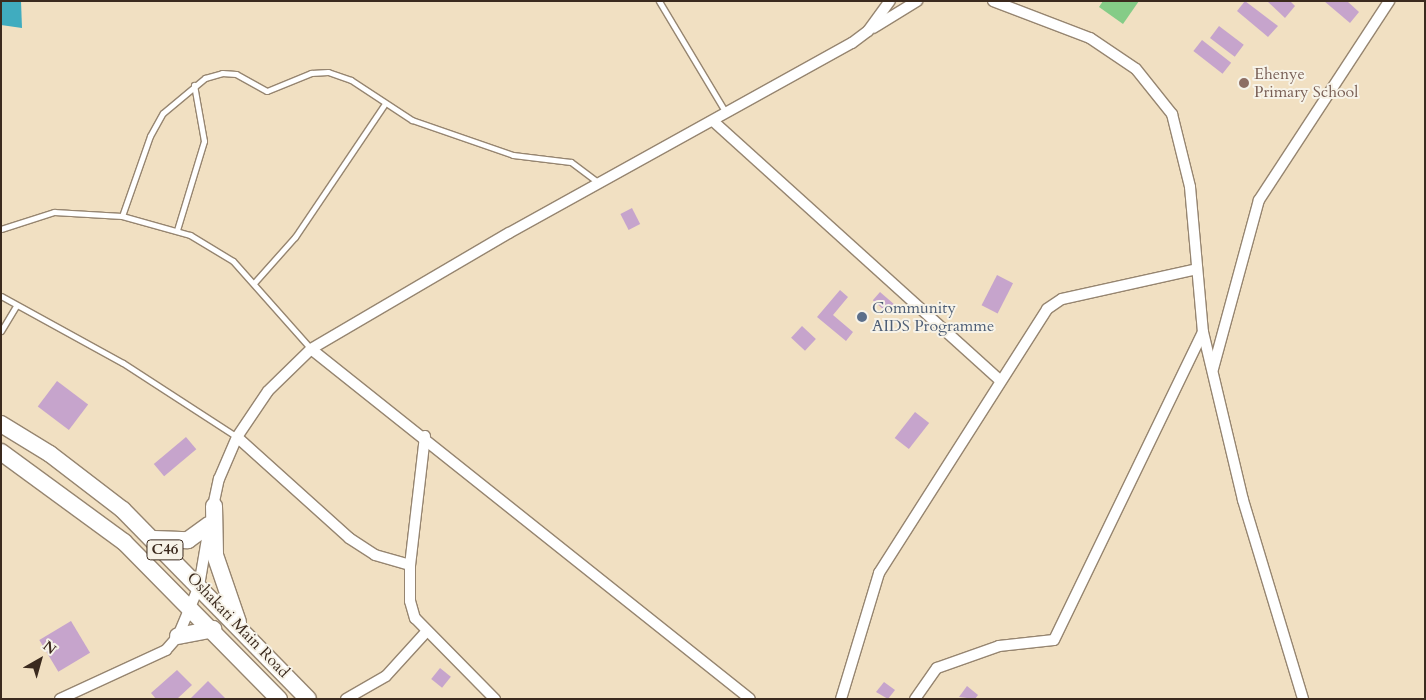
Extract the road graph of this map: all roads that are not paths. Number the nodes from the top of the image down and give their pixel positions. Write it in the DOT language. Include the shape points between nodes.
graph roads {
  1 [pos="659,1"];
  2 [pos="890,1"];
  3 [pos="917,1"];
  4 [pos="994,1"];
  5 [pos="1389,1"];
  6 [pos="868,31"];
  7 [pos="194,85"];
  8 [pos="384,105"];
  9 [pos="726,113"];
  10 [pos="713,121"];
  11 [pos="598,183"];
  12 [pos="122,216"];
  13 [pos="1,229"];
  14 [pos="177,230"];
  15 [pos="1197,269"];
  16 [pos="254,283"];
  17 [pos="1,296"];
  18 [pos="16,306"];
  19 [pos="1,331"];
  20 [pos="1203,332"];
  21 [pos="311,349"];
  22 [pos="1212,372"];
  23 [pos="999,379"];
  24 [pos="1,424"];
  25 [pos="425,436"];
  26 [pos="237,437"];
  27 [pos="1,452"];
  28 [pos="214,506"];
  29 [pos="209,525"];
  30 [pos="154,539"];
  31 [pos="410,565"];
  32 [pos="199,586"];
  33 [pos="191,608"];
  34 [pos="240,627"];
  35 [pos="213,629"];
  36 [pos="427,631"];
  37 [pos="178,636"];
  38 [pos="60,699"];
  39 [pos="279,699"];
  40 [pos="308,699"];
  41 [pos="346,699"];
  42 [pos="495,699"];
  43 [pos="750,699"];
  44 [pos="841,699"];
  45 [pos="915,699"];
  46 [pos="1303,699"];
  1 -- 9 [label="lane"];
  2 -- 6 [label="street"];
  3 -- 6 [label="street"];
  4 -- 15 [label="street" via="1090,38 1136,69 1172,114 1190,187"];
  5 -- 22 [label="street" via="1259,200"];
  6 -- 9 [label="street"];
  7 -- 8 [label="lane" via="205,78 229,74 275,91 311,73 328,72 350,80"];
  7 -- 12 [label="lane" via="163,113 150,136"];
  7 -- 14 [label="lane" via="204,141"];
  8 -- 11 [label="lane" via="456,138 513,156 571,162"];
  8 -- 16 [label="lane" via="296,237"];
  9 -- 10 [label="street"];
  10 -- 11 [label="street"];
  10 -- 23 [label="street"];
  11 -- 21 [label="street"];
  12 -- 13 [label="lane" via="44,213"];
  12 -- 14 [label="lane"];
  14 -- 16 [label="lane" via="225,254"];
  15 -- 20 [label="street"];
  15 -- 23 [label="street" via="1053,303"];
  16 -- 21 [label="lane"];
  17 -- 18 [label="lane"];
  18 -- 19 [label="lane"];
  18 -- 26 [label="lane" via="123,363"];
  20 -- 22 [label="street"];
  20 -- 45 [label="street" via="1054,640 999,646 937,668"];
  21 -- 25 [label="street"];
  21 -- 26 [label="street" via="268,391"];
  22 -- 46 [label="street" via="1243,500"];
  23 -- 44 [label="street" via="879,573"];
  24 -- 30 [label="main road, Oshakati Main Road / C46" via="50,454"];
  25 -- 31 [label="street"];
  25 -- 43 [label="street"];
  26 -- 28 [label="street"];
  26 -- 31 [label="street" via="349,538 374,556"];
  27 -- 33 [label="main road, Oshakati Main Road / C46" via="86,510"];
  28 -- 29 [label="street"];
  28 -- 34 [label="main road" via="217,562"];
  29 -- 30 [label="main road" via="188,540"];
  29 -- 32 [label="street"];
  30 -- 32 [label="main road, Oshakati Main Road / C46"];
  31 -- 36 [label="street" via="410,601 415,618"];
  32 -- 33 [label="street"];
  32 -- 34 [label="main road, Oshakati Main Road / C46"];
  33 -- 35 [label="main road, Oshakati Main Road / C46"];
  33 -- 37 [label="street"];
  34 -- 40 [label="main road, Oshakati Main Road / C46"];
  35 -- 37 [label="main road"];
  35 -- 39 [label="main road, Oshakati Main Road / C46"];
  36 -- 41 [label="street" via="386,676"];
  36 -- 42 [label="street"];
  37 -- 38 [label="street" via="154,658"];
}
